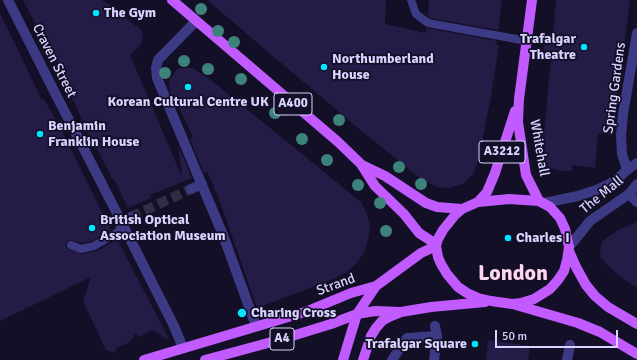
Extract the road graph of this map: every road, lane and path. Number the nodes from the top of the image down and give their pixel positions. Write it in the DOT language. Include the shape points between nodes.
graph roads {
  1 [pos="8,0"];
  2 [pos="172,0"];
  3 [pos="411,0"];
  4 [pos="532,0"];
  5 [pos="196,21"];
  6 [pos="637,33"];
  7 [pos="527,41"];
  8 [pos="519,99"];
  9 [pos="637,163"];
  10 [pos="361,164"];
  11 [pos="626,170"];
  12 [pos="202,184"];
  13 [pos="637,184"];
  14 [pos="191,189"];
  15 [pos="629,194"];
  16 [pos="478,202"];
  17 [pos="541,202"];
  18 [pos="637,202"];
  19 [pos="462,209"];
  20 [pos="127,220"];
  21 [pos="72,245"];
  22 [pos="436,245"];
  23 [pos="569,249"];
  24 [pos="376,286"];
  25 [pos="491,302"];
  26 [pos="512,304"];
  27 [pos="401,312"];
  28 [pos="357,314"];
  29 [pos="637,324"];
  30 [pos="256,326"];
  31 [pos="570,345"];
  32 [pos="183,348"];
  33 [pos="637,353"];
  34 [pos="144,360"];
  35 [pos="206,360"];
  36 [pos="343,360"];
  37 [pos="363,360"];
  38 [pos="392,360"];
  39 [pos="434,360"];
  40 [pos="567,360"];
  1 -- 20 [label="street, Craven Street" via="54,91"];
  2 -- 5 [label="main road, A400"];
  3 -- 7 [label="lane" via="416,14 428,24"];
  4 -- 7 [label="main road, Whitehall / A3212"];
  5 -- 10 [label="main road, A400"];
  5 -- 12 [label="street" via="158,60 156,68 157,78"];
  6 -- 11 [label="street, Spring Gardens" via="621,135"];
  7 -- 8 [label="main road, Whitehall / A3212"];
  8 -- 16 [label="main road, Whitehall / A3212" via="496,173 487,192"];
  8 -- 17 [label="main road, Whitehall / A3212" via="518,122 526,175"];
  9 -- 11 [label="street, The Mall"];
  10 -- 19 [label="main road, A400" via="385,176 426,203 437,207"];
  10 -- 22 [label="main road, A400" via="375,186 404,214 419,233"];
  11 -- 17 [label="street, The Mall" via="615,181 599,189 578,196"];
  12 -- 14 [label="street"];
  12 -- 30 [label="street"];
  13 -- 15 [label="street, The Mall"];
  15 -- 18 [label="street"];
  15 -- 23 [label="street, The Mall" via="590,221"];
  16 -- 17 [label="main road" via="509,199"];
  16 -- 19 [label="main road"];
  17 -- 23 [label="main road" via="560,218 565,228"];
  19 -- 22 [label="main road" via="450,221"];
  20 -- 21 [label="lane" via="118,232 94,246 82,249"];
  20 -- 32 [label="street, Craven Street"];
  22 -- 24 [label="main road, Strand / A4"];
  22 -- 25 [label="main road" via="441,264 458,287 466,293"];
  23 -- 26 [label="main road" via="564,270 550,289 534,299"];
  23 -- 29 [label="main road" via="582,279 595,296"];
  24 -- 28 [label="main road"];
  24 -- 30 [label="main road, Strand / A4" via="351,293 305,312"];
  25 -- 26 [label="main road"];
  25 -- 27 [label="main road, A4"];
  26 -- 33 [label="main road" via="578,323"];
  27 -- 28 [label="main road, A4" via="375,310"];
  27 -- 37 [label="main road" via="382,321 376,328"];
  28 -- 35 [label="main road, A4" via="279,340"];
  28 -- 36 [label="main road"];
  30 -- 32 [label="main road, Strand / A4"];
  31 -- 40 [label="street"];
  32 -- 34 [label="main road, Strand / A4"];
  38 -- 39 [label="street" via="407,338 436,331"];
}
